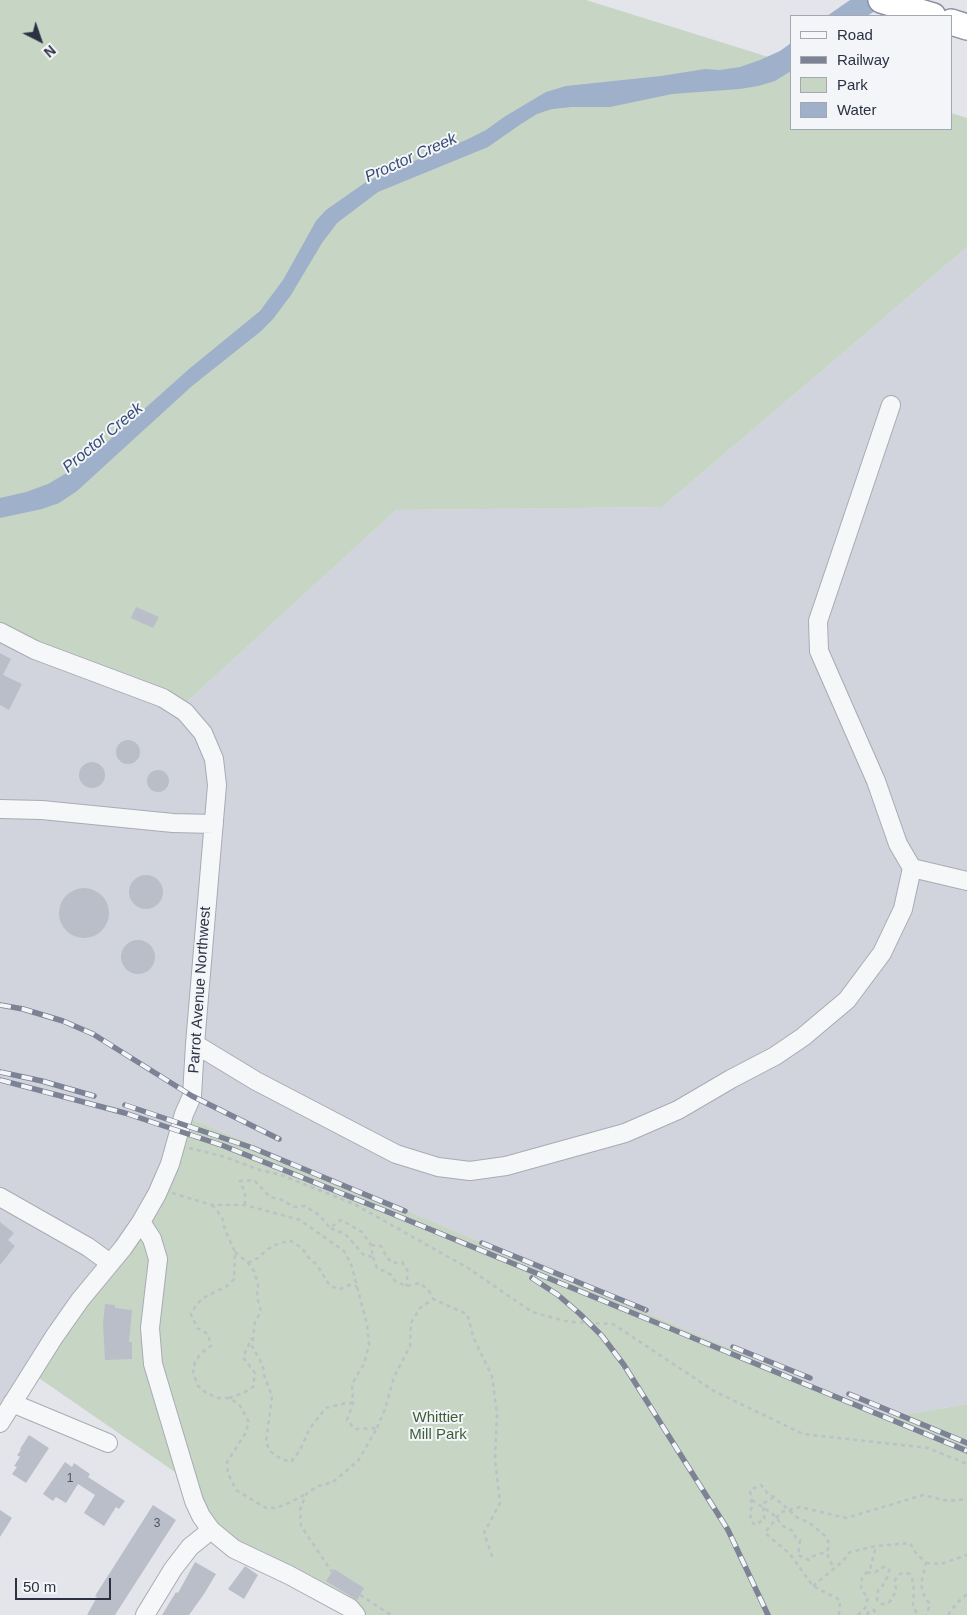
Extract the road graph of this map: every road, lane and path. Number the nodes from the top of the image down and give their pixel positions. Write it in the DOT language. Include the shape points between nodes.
graph roads {
  1 [pos="881,0"];
  2 [pos="930,15"];
  3 [pos="890,404"];
  4 [pos="0,632"];
  5 [pos="0,795"];
  6 [pos="0,809"];
  7 [pos="22,809"];
  8 [pos="214,824"];
  9 [pos="912,868"];
  10 [pos="967,881"];
  11 [pos="195,1044"];
  12 [pos="176,1144"];
  13 [pos="159,1189"];
  14 [pos="0,1197"];
  15 [pos="212,1205"];
  16 [pos="245,1205"];
  17 [pos="141,1222"];
  18 [pos="330,1228"];
  19 [pos="371,1245"];
  20 [pos="235,1252"];
  21 [pos="373,1257"];
  22 [pos="110,1263"];
  23 [pos="248,1263"];
  24 [pos="357,1286"];
  25 [pos="406,1286"];
  26 [pos="433,1298"];
  27 [pos="254,1335"];
  28 [pos="229,1398"];
  29 [pos="12,1403"];
  30 [pos="353,1403"];
  31 [pos="0,1423"];
  32 [pos="377,1428"];
  33 [pos="108,1443"];
  34 [pos="967,1464"];
  35 [pos="308,1493"];
  36 [pos="774,1497"];
  37 [pos="750,1499"];
  38 [pos="967,1499"];
  39 [pos="764,1509"];
  40 [pos="788,1510"];
  41 [pos="776,1518"];
  42 [pos="211,1530"];
  43 [pos="876,1546"];
  44 [pos="826,1552"];
  45 [pos="967,1555"];
  46 [pos="493,1559"];
  47 [pos="926,1563"];
  48 [pos="834,1569"];
  49 [pos="332,1572"];
  50 [pos="867,1573"];
  51 [pos="813,1586"];
  52 [pos="967,1594"];
  53 [pos="360,1595"];
  54 [pos="144,1615"];
  55 [pos="356,1615"];
  56 [pos="391,1615"];
  57 [pos="839,1615"];
  58 [pos="858,1615"];
  59 [pos="867,1615"];
  60 [pos="876,1615"];
  61 [pos="914,1615"];
  62 [pos="926,1615"];
  63 [pos="948,1615"];
  1 -- 2 [label="highway"];
  3 -- 9 [label="street" via="818,621 819,651 876,781 898,844"];
  4 -- 8 [label="street, Parrot Avenue Northwest" via="35,650 163,698 185,712 203,733 214,759 217,785"];
  5 -- 7 [label="street"];
  6 -- 7 [label="street"];
  7 -- 8 [label="street"];
  8 -- 11 [label="street, Parrot Avenue Northwest"];
  9 -- 10 [label="street"];
  9 -- 11 [label="street" via="903,909 882,953 847,1000 803,1038 678,1110 625,1133 506,1166 470,1171 438,1167 396,1154 256,1081"];
  11 -- 12 [label="street, Parrot Avenue Northwest" via="192,1096"];
  12 -- 13 [label="street, Parrot Avenue Northwest"];
  12 -- 34 [label="path" via="281,1175 354,1204 468,1268 532,1312 569,1322 613,1324 714,1391 803,1434 928,1448"];
  13 -- 15 [label="path"];
  13 -- 17 [label="street, Parrot Avenue Northwest"];
  14 -- 22 [label="street"];
  15 -- 16 [label="path"];
  15 -- 20 [label="path" via="222,1217"];
  16 -- 18 [label="path" via="240,1181 254,1180 270,1198 294,1207 305,1206"];
  16 -- 24 [label="path" via="300,1220 324,1236 344,1251"];
  17 -- 22 [label="street, Parrot Avenue Northwest"];
  17 -- 42 [label="street" via="152,1239 158,1259 150,1328 153,1364 194,1501"];
  18 -- 19 [label="path" via="340,1220 362,1232"];
  18 -- 21 [label="path" via="345,1234 364,1255"];
  19 -- 21 [label="path"];
  19 -- 25 [label="path" via="381,1246 392,1263 402,1262 408,1272"];
  20 -- 23 [label="path"];
  20 -- 28 [label="path" via="234,1279 203,1298 191,1314 197,1328 208,1334 211,1346 195,1362 193,1373 198,1386 217,1398"];
  21 -- 25 [label="path" via="377,1268"];
  22 -- 29 [label="street, Parrot Avenue Northwest" via="54,1336"];
  23 -- 24 [label="path" via="279,1243 290,1241 302,1248 330,1286"];
  23 -- 27 [label="path" via="258,1284 261,1310 255,1322"];
  24 -- 30 [label="path" via="369,1345 364,1364 352,1384"];
  25 -- 26 [label="path" via="420,1283"];
  26 -- 32 [label="path" via="420,1308 411,1323 410,1346 394,1377"];
  26 -- 46 [label="path" via="467,1314 492,1376 497,1414 495,1459 500,1503 484,1533"];
  27 -- 28 [label="path" via="243,1357 255,1373 253,1387"];
  27 -- 30 [label="path" via="252,1346 263,1366 272,1396 266,1442 270,1451 281,1459 291,1462 310,1428 326,1408"];
  28 -- 35 [label="path" via="239,1404 249,1422 227,1462 236,1490 266,1508 276,1508"];
  29 -- 31 [label="street, Parrot Avenue Northwest"];
  29 -- 33 [label="street"];
  30 -- 32 [label="path" via="347,1420 355,1429"];
  32 -- 35 [label="path" via="358,1461 333,1482"];
  35 -- 49 [label="path" via="300,1509 301,1526"];
  36 -- 37 [label="path" via="761,1485 750,1490"];
  36 -- 39 [label="path" via="764,1503"];
  36 -- 40 [label="path"];
  37 -- 39 [label="path"];
  37 -- 39 [label="path" via="751,1521 755,1525 765,1519"];
  38 -- 40 [label="path" via="948,1502 923,1495 846,1518 800,1507"];
  39 -- 41 [label="path"];
  40 -- 41 [label="path"];
  40 -- 44 [label="path" via="825,1536 829,1547"];
  41 -- 44 [label="path" via="800,1540 798,1555 809,1560"];
  41 -- 51 [label="path" via="764,1533 790,1554"];
  42 -- 54 [label="street" via="190,1547"];
  42 -- 55 [label="street" via="234,1549 290,1575 350,1608"];
  43 -- 47 [label="path" via="910,1543"];
  43 -- 48 [label="path" via="850,1552"];
  43 -- 50 [label="path"];
  44 -- 48 [label="path"];
  45 -- 47 [label="path" via="941,1564"];
  47 -- 62 [label="path" via="921,1584 930,1605"];
  48 -- 51 [label="path"];
  50 -- 58 [label="path" via="862,1577 861,1590 868,1597 865,1608"];
  50 -- 61 [label="path" via="885,1567 889,1569 890,1574 878,1590 878,1600 882,1604 891,1600 896,1591 898,1574 910,1574"];
  51 -- 57 [label="path" via="840,1600"];
  52 -- 63 [label="path"];
  53 -- 56 [label="path"];
  59 -- 60 [label="path" via="874,1610"];
}
